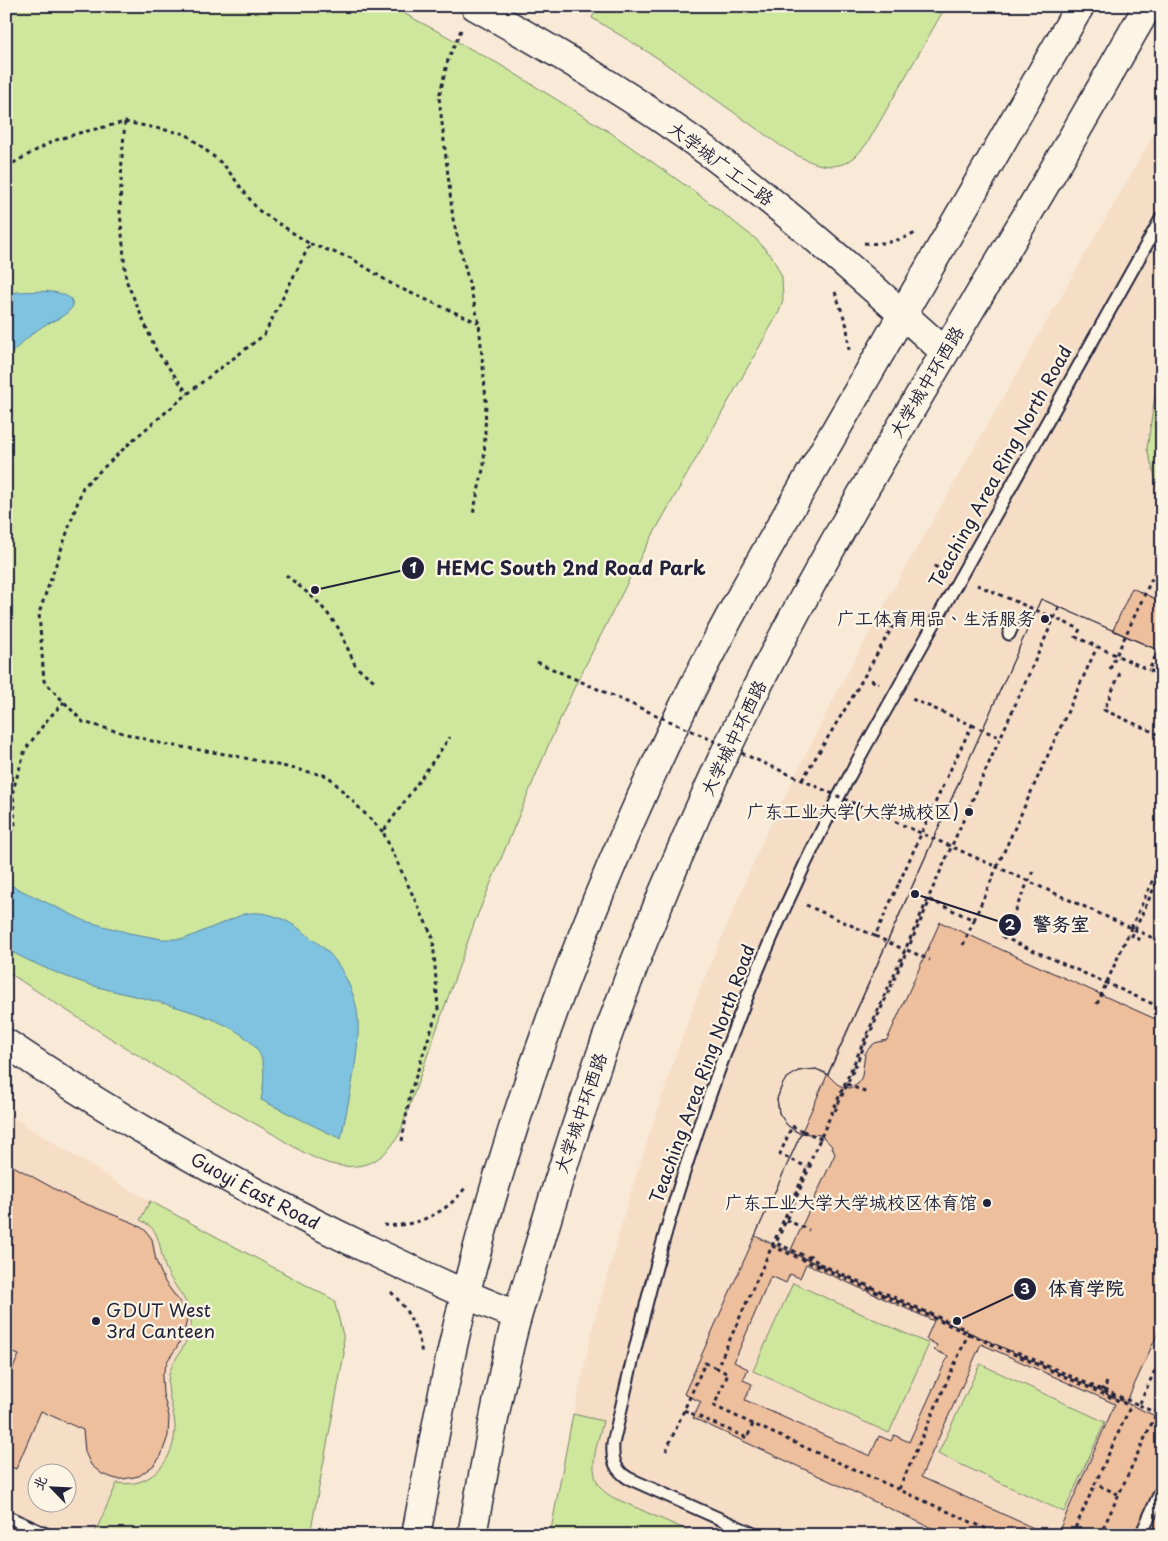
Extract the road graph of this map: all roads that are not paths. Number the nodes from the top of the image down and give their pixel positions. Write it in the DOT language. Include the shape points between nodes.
graph roads {
  1 [pos="1080,6"];
  2 [pos="1148,6"];
  3 [pos="468,18"];
  4 [pos="1162,216"];
  5 [pos="902,314"];
  6 [pos="945,352"];
  7 [pos="6,1043"];
  8 [pos="466,1295"];
  9 [pos="517,1315"];
  10 [pos="1162,1488"];
  11 [pos="6,1516"];
  12 [pos="48,1535"];
  13 [pos="416,1535"];
  14 [pos="472,1535"];
  15 [pos="756,1535"];
  16 [pos="1141,1535"];
  1 -- 5 [label="main road"];
  2 -- 6 [label="main road, 大学城中环西路"];
  3 -- 5 [label="main road, 大学城广工二路" via="578,65 713,156 813,235"];
  4 -- 15 [label="lane, Teaching Area Ring North Road" via="851,772 819,835 740,1013 683,1175 646,1303 619,1416 613,1457 615,1466 628,1478"];
  5 -- 6 [label="main road, 大学城广工二路"];
  5 -- 8 [label="main road" via="727,621 643,792 556,1007 504,1160"];
  6 -- 9 [label="main road, 大学城中环西路" via="808,589 707,793 645,938 596,1065 562,1164"];
  7 -- 8 [label="main road, Guoyi East Road" via="131,1124 198,1162 314,1223"];
  8 -- 9 [label="main road, Guoyi East Road"];
  8 -- 13 [label="main road"];
  9 -- 14 [label="main road, 大学城中环西路"];
  10 -- 16 [label="lane"];
  11 -- 12 [label="lane"];
}
